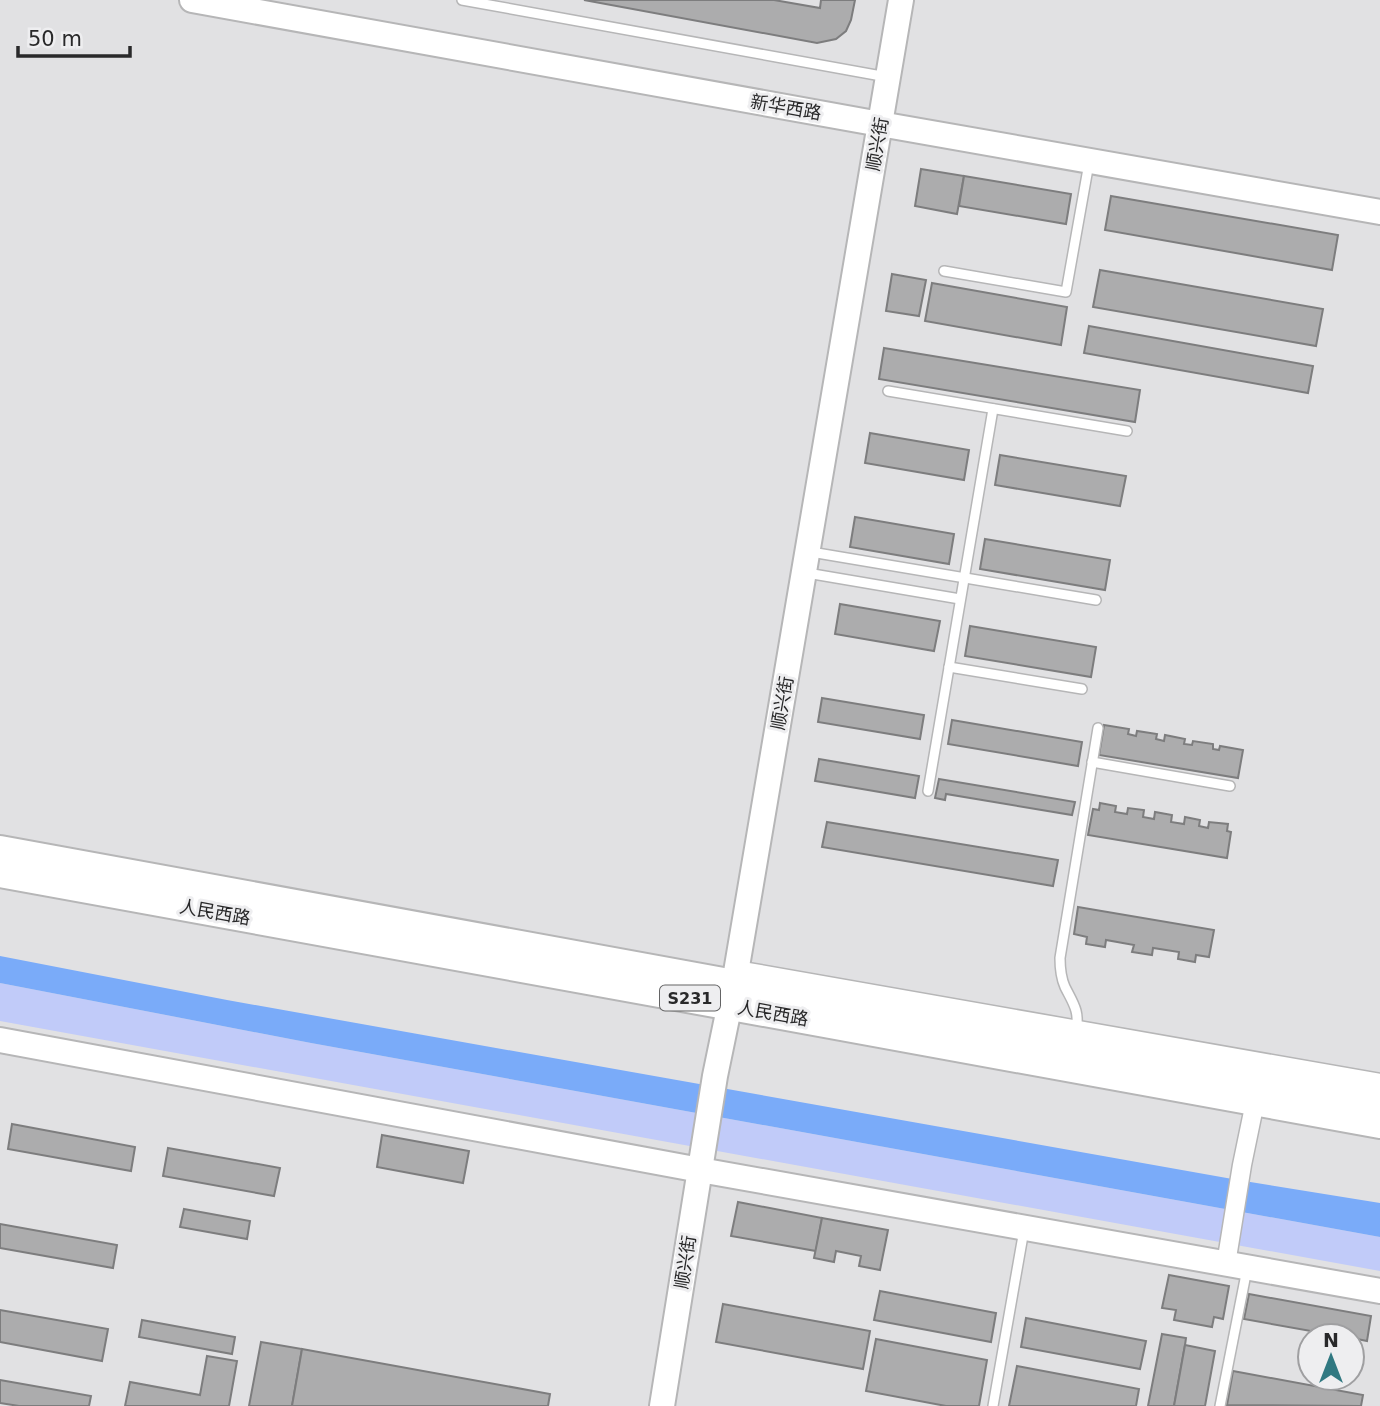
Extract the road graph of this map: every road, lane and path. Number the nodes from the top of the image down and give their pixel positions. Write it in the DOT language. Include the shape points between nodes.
graph roads {
  1 [pos="192,0"];
  2 [pos="462,0"];
  3 [pos="901,0"];
  4 [pos="888,77"];
  5 [pos="880,124"];
  6 [pos="1089,161"];
  7 [pos="1380,212"];
  8 [pos="944,271"];
  9 [pos="888,391"];
  10 [pos="993,409"];
  11 [pos="1127,431"];
  12 [pos="806,562"];
  13 [pos="964,578"];
  14 [pos="960,599"];
  15 [pos="1096,600"];
  16 [pos="948,667"];
  17 [pos="1082,690"];
  18 [pos="1098,729"];
  19 [pos="1092,762"];
  20 [pos="1230,786"];
  21 [pos="928,791"];
  22 [pos="0,850"];
  23 [pos="0,873"];
  24 [pos="734,987"];
  25 [pos="1075,1038"];
  26 [pos="0,1040"];
  27 [pos="1380,1083"];
  28 [pos="1255,1102"];
  29 [pos="1380,1102"];
  30 [pos="1380,1124"];
  31 [pos="700,1170"];
  32 [pos="1024,1229"];
  33 [pos="1236,1266"];
  34 [pos="1380,1291"];
  35 [pos="662,1406"];
  36 [pos="993,1406"];
  37 [pos="1220,1406"];
  1 -- 5 [label="street, 新华西路"];
  2 -- 4 [label="lane"];
  3 -- 4 [label="street, 顺兴街"];
  4 -- 5 [label="street, 顺兴街"];
  5 -- 6 [label="street, 新华西路"];
  5 -- 12 [label="street, 顺兴街"];
  6 -- 7 [label="street, 新华西路"];
  6 -- 8 [label="lane" via="1066,292"];
  9 -- 10 [label="lane"];
  10 -- 11 [label="lane"];
  10 -- 13 [label="lane"];
  12 -- 13 [label="lane"];
  12 -- 14 [label="lane"];
  12 -- 24 [label="street, 顺兴街"];
  13 -- 14 [label="lane"];
  13 -- 15 [label="lane"];
  14 -- 16 [label="lane"];
  16 -- 17 [label="lane"];
  16 -- 21 [label="lane"];
  18 -- 19 [label="lane"];
  19 -- 20 [label="lane"];
  19 -- 25 [label="lane" via="1059,958 1064,985 1074,1003"];
  22 -- 24 [label="main road, 人民西路 / S231"];
  23 -- 24 [label="main road, 人民西路 / S231"];
  24 -- 25 [label="main road, 人民西路 / S231"];
  24 -- 28 [label="main road, 人民西路 / S231"];
  24 -- 31 [label="street, 顺兴街"];
  25 -- 27 [label="street"];
  25 -- 29 [label="main road, 人民西路 / S231"];
  26 -- 31 [label="street"];
  28 -- 30 [label="main road, 人民西路 / S231"];
  28 -- 33 [label="street" via="1233,1218"];
  31 -- 32 [label="street"];
  31 -- 35 [label="street, 顺兴街"];
  32 -- 33 [label="street"];
  32 -- 36 [label="lane"];
  33 -- 34 [label="street"];
  33 -- 37 [label="lane"];
}
